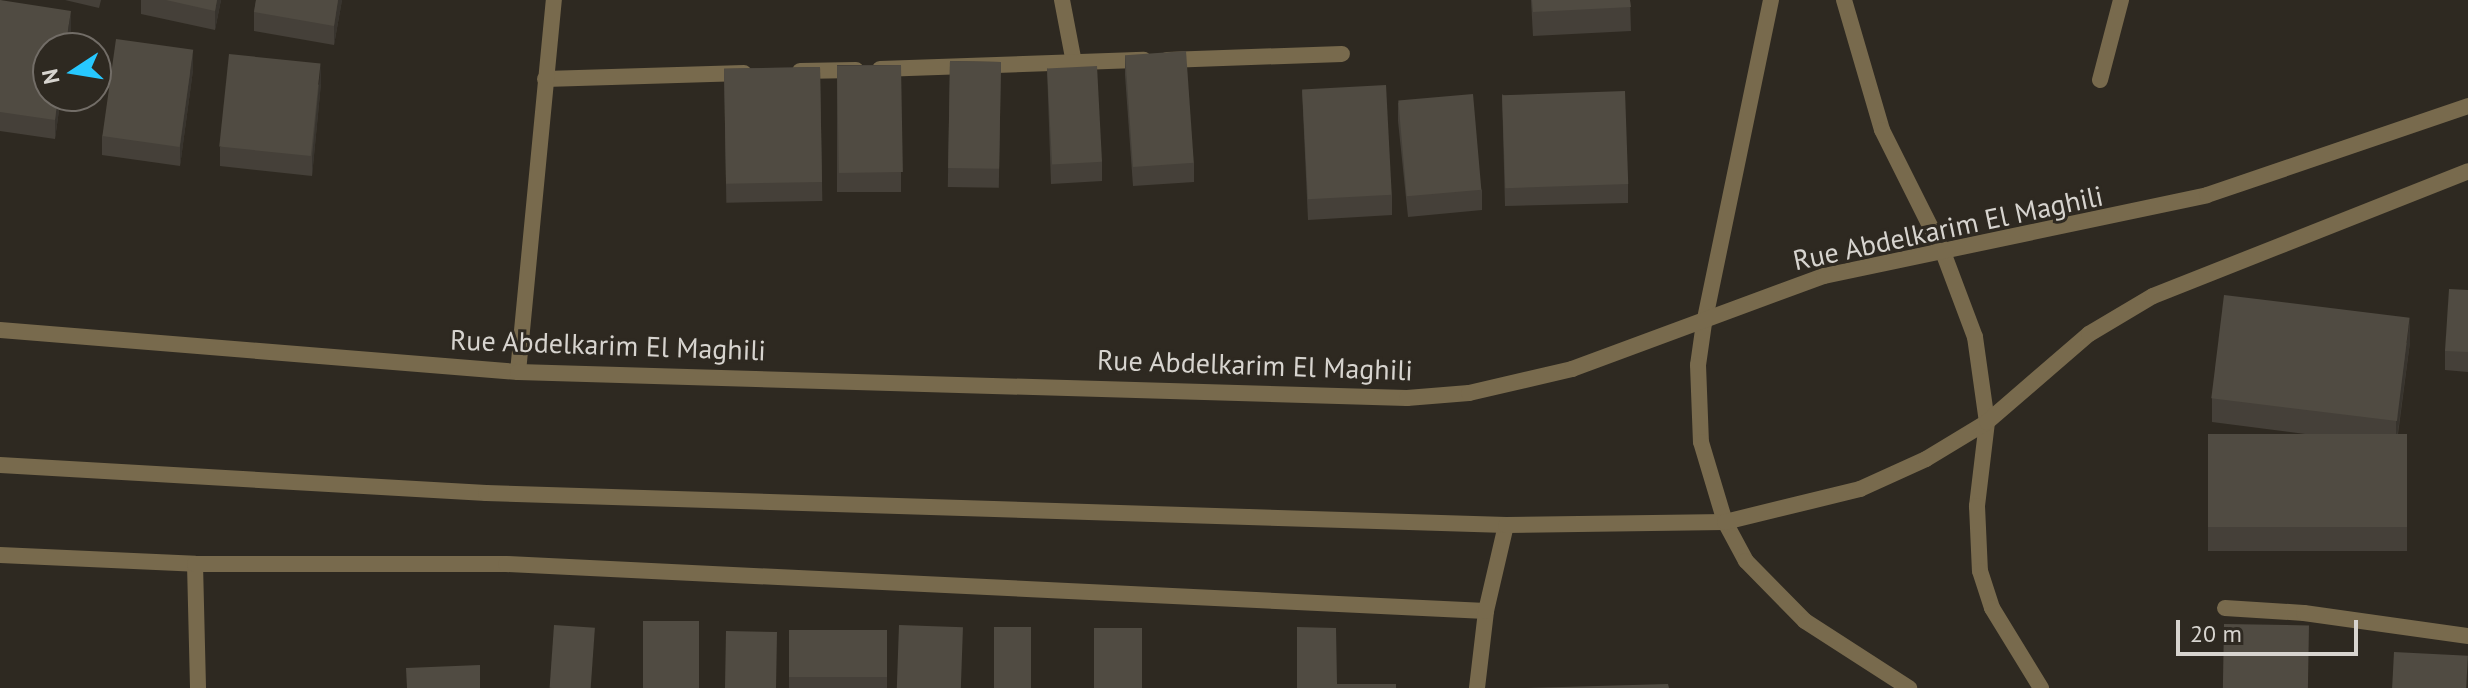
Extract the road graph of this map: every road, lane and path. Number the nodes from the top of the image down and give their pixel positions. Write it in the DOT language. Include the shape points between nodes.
graph roads {
  1 [pos="553,0"];
  2 [pos="1062,0"];
  3 [pos="1771,0"];
  4 [pos="1844,0"];
  5 [pos="2121,0"];
  6 [pos="1342,54"];
  7 [pos="1074,63"];
  8 [pos="545,79"];
  9 [pos="2100,80"];
  10 [pos="2468,106"];
  11 [pos="2468,171"];
  12 [pos="1943,252"];
  13 [pos="1704,323"];
  14 [pos="0,330"];
  15 [pos="518,372"];
  16 [pos="1987,422"];
  17 [pos="0,465"];
  18 [pos="1725,522"];
  19 [pos="1506,525"];
  20 [pos="0,555"];
  21 [pos="195,564"];
  22 [pos="2225,608"];
  23 [pos="1486,611"];
  24 [pos="2468,636"];
  25 [pos="198,688"];
  26 [pos="1477,688"];
  27 [pos="1909,688"];
  28 [pos="2041,688"];
  1 -- 8 [label="street"];
  2 -- 7 [label="street"];
  3 -- 13 [label="street"];
  4 -- 12 [label="street" via="1882,130"];
  5 -- 9 [label="street"];
  6 -- 7 [label="street"];
  7 -- 8 [label="street"];
  8 -- 15 [label="street"];
  10 -- 12 [label="street, Rue Abdelkarim El Maghili" via="2207,195"];
  11 -- 16 [label="street" via="2153,296 2089,334"];
  12 -- 13 [label="street, Rue Abdelkarim El Maghili" via="1824,276"];
  12 -- 16 [label="street" via="1975,337"];
  13 -- 15 [label="street, Rue Abdelkarim El Maghili" via="1518,384 1407,398"];
  13 -- 18 [label="street" via="1698,365 1701,442"];
  14 -- 15 [label="street, Rue Abdelkarim El Maghili"];
  16 -- 18 [label="street" via="1926,459 1860,489 1792,510"];
  16 -- 28 [label="street" via="1977,506 1980,571 1992,608"];
  17 -- 19 [label="street" via="486,493"];
  18 -- 19 [label="street"];
  18 -- 27 [label="street" via="1746,561 1805,621"];
  19 -- 23 [label="street"];
  20 -- 21 [label="street"];
  21 -- 23 [label="street" via="506,564"];
  21 -- 25 [label="street"];
  22 -- 24 [label="street" via="2304,613"];
  23 -- 26 [label="street"];
}
